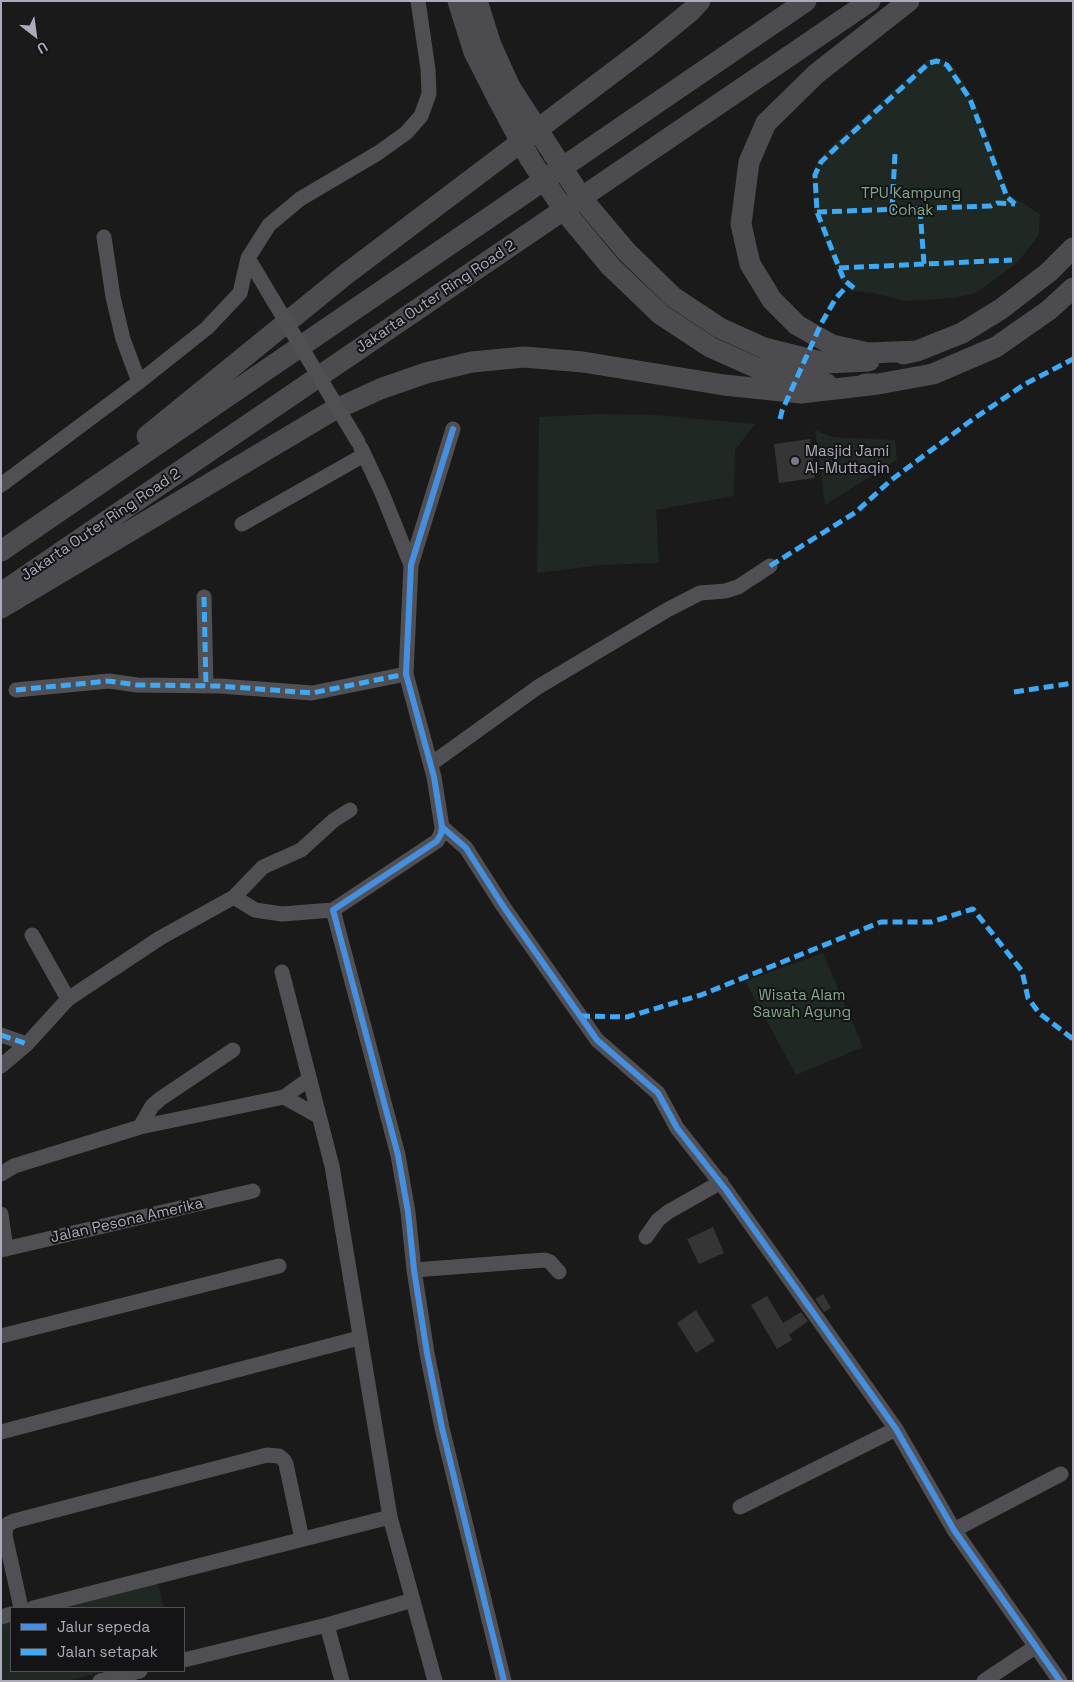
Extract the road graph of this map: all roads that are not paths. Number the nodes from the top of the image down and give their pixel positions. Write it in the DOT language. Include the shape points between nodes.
graph roads {
  1 [pos="418,1"];
  2 [pos="458,1"];
  3 [pos="478,1"];
  4 [pos="700,1"];
  5 [pos="806,1"];
  6 [pos="870,1"];
  7 [pos="909,1"];
  8 [pos="504,93"];
  9 [pos="104,237"];
  10 [pos="1073,248"];
  11 [pos="248,258"];
  12 [pos="1073,288"];
  13 [pos="917,351"];
  14 [pos="139,382"];
  15 [pos="878,384"];
  16 [pos="453,429"];
  17 [pos="361,448"];
  18 [pos="1,485"];
  19 [pos="242,524"];
  20 [pos="31,531"];
  21 [pos="1,551"];
  22 [pos="411,565"];
  23 [pos="770,566"];
  24 [pos="1,593"];
  25 [pos="204,597"];
  26 [pos="1,608"];
  27 [pos="406,674"];
  28 [pos="206,686"];
  29 [pos="16,690"];
  30 [pos="431,764"];
  31 [pos="350,810"];
  32 [pos="442,826"];
  33 [pos="234,897"];
  34 [pos="333,910"];
  35 [pos="32,935"];
  36 [pos="282,972"];
  37 [pos="68,999"];
  38 [pos="1,1036"];
  39 [pos="27,1044"];
  40 [pos="233,1050"];
  41 [pos="1,1066"];
  42 [pos="309,1079"];
  43 [pos="284,1097"];
  44 [pos="318,1116"];
  45 [pos="140,1127"];
  46 [pos="1,1174"];
  47 [pos="721,1182"];
  48 [pos="253,1191"];
  49 [pos="1,1214"];
  50 [pos="646,1237"];
  51 [pos="3,1250"];
  52 [pos="279,1266"];
  53 [pos="414,1270"];
  54 [pos="559,1272"];
  55 [pos="1,1336"];
  56 [pos="360,1338"];
  57 [pos="896,1429"];
  58 [pos="1,1432"];
  59 [pos="1061,1474"];
  60 [pos="740,1507"];
  61 [pos="390,1517"];
  62 [pos="954,1530"];
  63 [pos="302,1539"];
  64 [pos="413,1600"];
  65 [pos="21,1607"];
  66 [pos="37,1607"];
  67 [pos="327,1625"];
  68 [pos="1034,1647"];
  69 [pos="185,1660"];
  70 [pos="136,1672"];
  71 [pos="100,1681"];
  72 [pos="342,1681"];
  73 [pos="435,1681"];
  74 [pos="504,1681"];
  75 [pos="984,1681"];
  76 [pos="1060,1681"];
  1 -- 11 [label="street" via="429,94 422,116 406,133 378,153 300,198 269,225"];
  2 -- 8 [label="highway" via="474,52"];
  3 -- 8 [label="highway"];
  4 -- 20 [label="highway" via="648,46 345,276"];
  5 -- 20 [label="highway"];
  6 -- 24 [label="highway, Jakarta Outer Ring Road 2"];
  7 -- 13 [label="highway" via="816,74 766,123 749,162 741,224 750,264 772,300 798,325 832,345 868,353"];
  8 -- 13 [label="highway, bridge" via="583,200 626,251 673,297 720,328 764,348 825,363 868,361"];
  8 -- 15 [label="highway, bridge" via="530,159 566,213 610,266 660,314 710,347 757,368 823,384"];
  9 -- 14 [label="street" via="123,339"];
  10 -- 13 [label="highway" via="1049,272 1001,309 962,333"];
  11 -- 14 [label="street" via="240,293 207,328"];
  11 -- 17 [label="street, bridge"];
  12 -- 15 [label="highway" via="1049,310 996,347 932,374"];
  14 -- 18 [label="street"];
  15 -- 26 [label="highway" via="801,393 724,385 583,362 524,357 472,362 426,373 330,412"];
  16 -- 22 [label="street"];
  17 -- 19 [label="street"];
  17 -- 22 [label="street"];
  20 -- 21 [label="highway"];
  22 -- 27 [label="street"];
  23 -- 30 [label="street" via="738,587 700,593 667,610 538,686"];
  25 -- 28 [label="street"];
  27 -- 28 [label="street" via="312,693"];
  27 -- 30 [label="street"];
  28 -- 29 [label="street" via="137,685 110,681"];
  30 -- 32 [label="street"];
  31 -- 33 [label="street" via="295,854 264,867"];
  32 -- 34 [label="street" via="437,841"];
  32 -- 47 [label="street" via="466,848 597,1040 658,1093 677,1128"];
  33 -- 34 [label="street" via="255,910 282,914"];
  33 -- 37 [label="street" via="160,938"];
  34 -- 53 [label="street" via="398,1155"];
  35 -- 37 [label="street"];
  36 -- 42 [label="street"];
  37 -- 39 [label="street"];
  38 -- 39 [label="street"];
  39 -- 41 [label="street"];
  40 -- 45 [label="street" via="160,1099"];
  42 -- 43 [label="street"];
  42 -- 44 [label="street"];
  43 -- 44 [label="street"];
  43 -- 45 [label="street"];
  44 -- 56 [label="street" via="332,1166"];
  45 -- 46 [label="street" via="14,1166"];
  47 -- 50 [label="street" via="668,1212"];
  47 -- 57 [label="street"];
  48 -- 51 [label="street, Jalan Pesona Amerika"];
  49 -- 51 [label="street"];
  52 -- 55 [label="street"];
  53 -- 54 [label="street" via="545,1260"];
  53 -- 74 [label="street" via="442,1428"];
  56 -- 58 [label="street"];
  56 -- 61 [label="street"];
  57 -- 60 [label="street"];
  57 -- 62 [label="street"];
  59 -- 62 [label="street"];
  61 -- 63 [label="street"];
  61 -- 64 [label="street"];
  62 -- 68 [label="street"];
  63 -- 65 [label="street" via="286,1464 279,1456 267,1455 8,1524 5,1535"];
  63 -- 66 [label="street"];
  64 -- 67 [label="street"];
  64 -- 73 [label="street"];
  67 -- 69 [label="street"];
  67 -- 72 [label="street"];
  68 -- 75 [label="street"];
  68 -- 76 [label="street"];
  70 -- 71 [label="street"];
}
